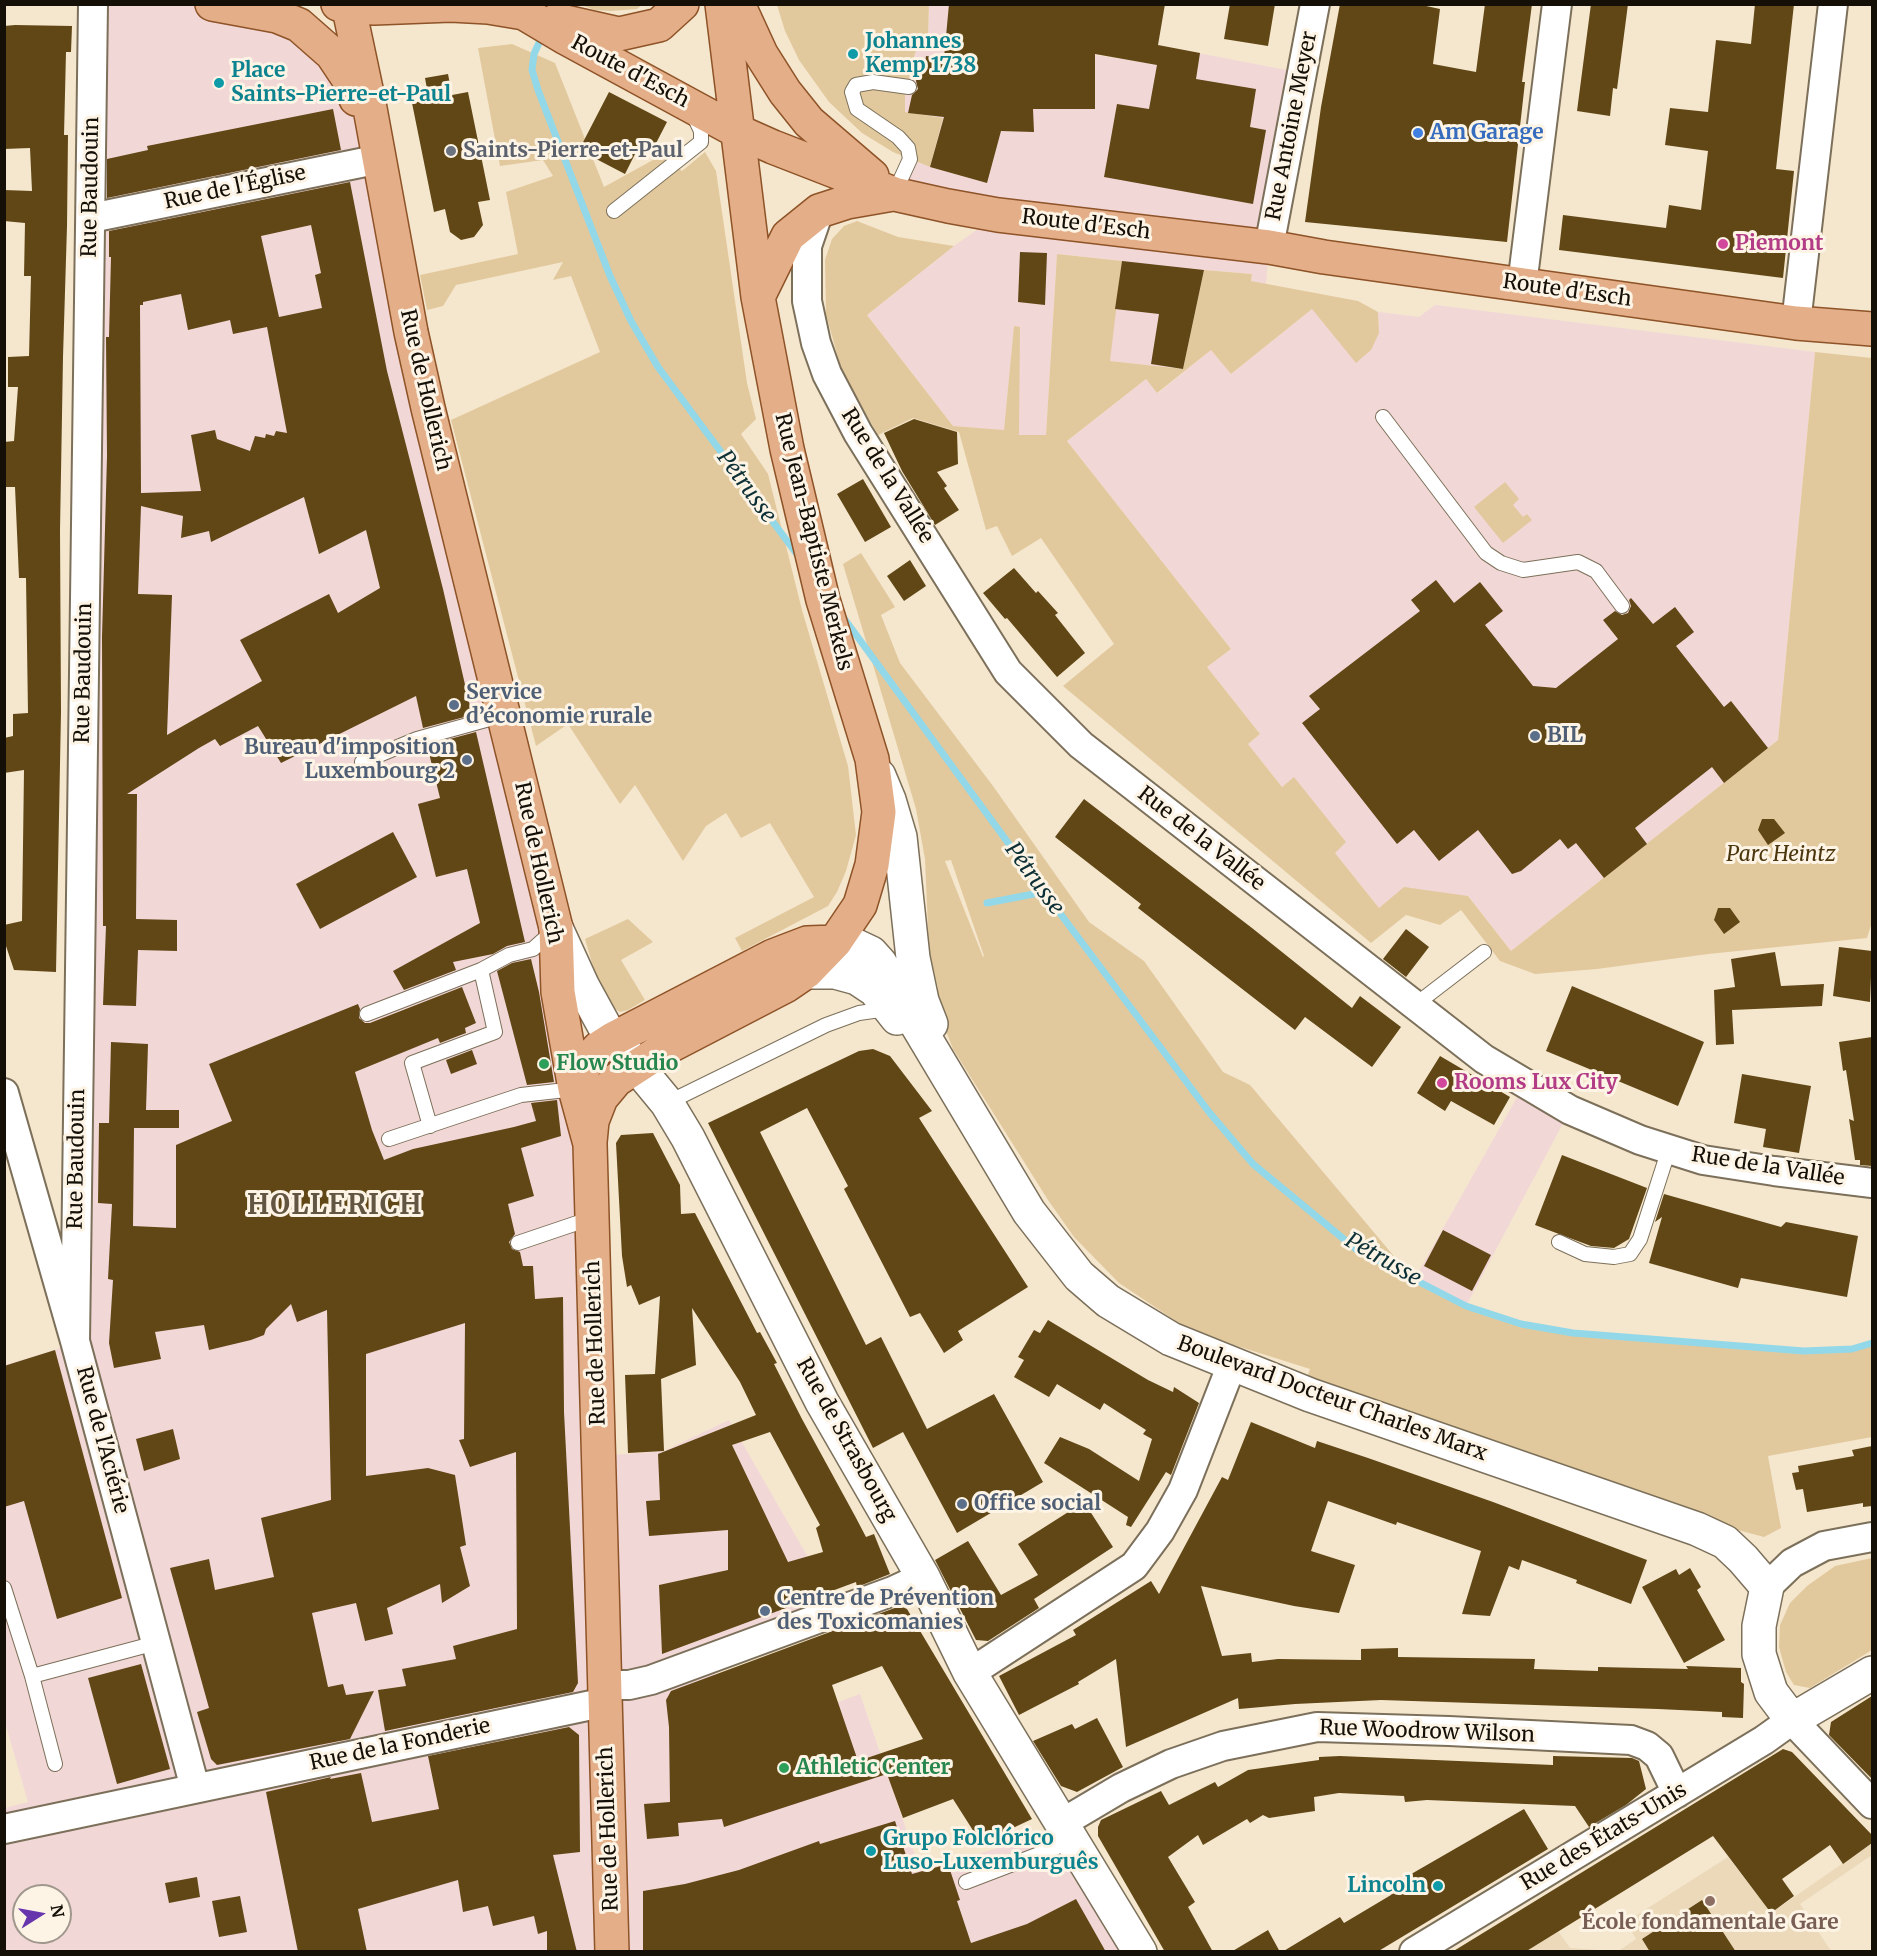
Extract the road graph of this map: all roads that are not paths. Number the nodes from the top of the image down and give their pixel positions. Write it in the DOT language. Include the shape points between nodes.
graph roads {
  1 [pos="93,4"];
  2 [pos="212,4"];
  3 [pos="338,4"];
  4 [pos="682,4"];
  5 [pos="722,4"];
  6 [pos="738,4"];
  7 [pos="1315,4"];
  8 [pos="1557,4"];
  9 [pos="1833,4"];
  10 [pos="348,5"];
  11 [pos="450,5"];
  12 [pos="570,31"];
  13 [pos="909,87"];
  14 [pos="688,104"];
  15 [pos="737,131"];
  16 [pos="380,159"];
  17 [pos="894,194"];
  18 [pos="819,211"];
  19 [pos="614,212"];
  20 [pos="90,218"];
  21 [pos="1269,247"];
  22 [pos="1522,285"];
  23 [pos="758,297"];
  24 [pos="1796,323"];
  25 [pos="1872,329"];
  26 [pos="1383,417"];
  27 [pos="1622,606"];
  28 [pos="504,715"];
  29 [pos="872,759"];
  30 [pos="362,762"];
  31 [pos="556,928"];
  32 [pos="835,942"];
  33 [pos="1484,952"];
  34 [pos="481,970"];
  35 [pos="806,972"];
  36 [pos="1415,1005"];
  37 [pos="891,1009"];
  38 [pos="367,1014"];
  39 [pos="613,1039"];
  40 [pos="635,1067"];
  41 [pos="575,1089"];
  42 [pos="4,1093"];
  43 [pos="667,1103"];
  44 [pos="969,1114"];
  45 [pos="430,1126"];
  46 [pos="389,1139"];
  47 [pos="590,1144"];
  48 [pos="1669,1149"];
  49 [pos="1872,1183"];
  50 [pos="592,1218"];
  51 [pos="1559,1242"];
  52 [pos="518,1243"];
  53 [pos="75,1341"];
  54 [pos="1232,1364"];
  55 [pos="1872,1537"];
  56 [pos="923,1577"];
  57 [pos="1767,1587"];
  58 [pos="4,1588"];
  59 [pos="156,1643"];
  60 [pos="970,1673"];
  61 [pos="1872,1673"];
  62 [pos="32,1676"];
  63 [pos="605,1694"];
  64 [pos="1792,1720"];
  65 [pos="55,1764"];
  66 [pos="195,1788"];
  67 [pos="1677,1793"];
  68 [pos="1872,1804"];
  69 [pos="4,1829"];
  70 [pos="1067,1832"];
  71 [pos="966,1882"];
  72 [pos="612,1952"];
  73 [pos="1140,1952"];
  74 [pos="1414,1952"];
  1 -- 20 [label="street, Rue Baudouin"];
  2 -- 16 [label="main road" via="277,16 299,25 319,40 348,78"];
  3 -- 10 [label="main road"];
  4 -- 12 [label="main road" via="659,25 639,31"];
  5 -- 15 [label="main road, Rue Jean-Baptiste Merkels"];
  6 -- 17 [label="main road" via="761,54 808,122"];
  7 -- 21 [label="street, Rue Antoine Meyer"];
  8 -- 22 [label="street"];
  9 -- 24 [label="street"];
  10 -- 11 [label="main road"];
  10 -- 16 [label="main road, Rue de Hollerich"];
  11 -- 12 [label="main road" via="524,13"];
  12 -- 14 [label="main road, Route d'Esch"];
  13 -- 17 [label="lane" via="873,82 856,85 852,92 857,109 908,148 910,159"];
  14 -- 15 [label="main road, Route d'Esch"];
  14 -- 19 [label="lane" via="701,131 701,142"];
  15 -- 17 [label="main road, Route d'Esch"];
  15 -- 23 [label="main road, Rue Jean-Baptiste Merkels"];
  16 -- 20 [label="street, Rue de l'Église"];
  16 -- 28 [label="main road, Rue de Hollerich" via="411,332"];
  17 -- 18 [label="main road"];
  17 -- 21 [label="main road, Route d'Esch" via="999,215"];
  18 -- 23 [label="main road" via="788,237"];
  18 -- 36 [label="street, Rue de la Vallée" via="807,246 807,301 827,374 858,433 1008,672 1081,745"];
  20 -- 53 [label="street, Rue Baudouin"];
  21 -- 22 [label="main road, Route d'Esch"];
  22 -- 24 [label="main road, Route d'Esch"];
  23 -- 29 [label="main road, Rue Jean-Baptiste Merkels" via="787,449 823,600"];
  24 -- 25 [label="main road, Route d'Esch"];
  26 -- 27 [label="lane" via="1486,553 1523,570 1578,562 1596,571"];
  28 -- 30 [label="lane" via="417,740"];
  28 -- 31 [label="main road, Rue de Hollerich"];
  29 -- 32 [label="main road, Rue Jean-Baptiste Merkels" via="879,812 872,865 860,905"];
  29 -- 44 [label="main road, Boulevard Docteur Charles Marx" via="890,800 900,837 913,958 922,1001"];
  31 -- 34 [label="lane" via="533,949 508,955"];
  31 -- 39 [label="main road, Rue de Strasbourg"];
  31 -- 41 [label="main road, Rue de Hollerich" via="558,992"];
  32 -- 35 [label="main road, Rue Jean-Baptiste Merkels"];
  32 -- 39 [label="main road" via="807,943 773,956"];
  32 -- 44 [label="main road, Boulevard Docteur Charles Marx" via="854,945 871,953 880,963"];
  33 -- 36 [label="lane"];
  34 -- 38 [label="lane"];
  34 -- 45 [label="lane" via="495,1032 412,1063"];
  35 -- 37 [label="main road, Boulevard Docteur Charles Marx" via="835,972 857,978 875,990"];
  35 -- 40 [label="main road, Rue Jean-Baptiste Merkels" via="787,986"];
  36 -- 48 [label="street, Rue de la Vallée" via="1484,1059 1570,1110"];
  37 -- 43 [label="lane" via="859,1013 826,1024"];
  37 -- 44 [label="main road, Boulevard Docteur Charles Marx"];
  39 -- 40 [label="main road, Rue de Strasbourg"];
  39 -- 41 [label="main road" via="588,1060"];
  40 -- 43 [label="main road, Rue de Strasbourg"];
  40 -- 47 [label="main road, Rue Jean-Baptiste Merkels" via="616,1080 601,1098 592,1120"];
  41 -- 45 [label="lane" via="521,1095"];
  41 -- 47 [label="main road, Rue de Hollerich"];
  42 -- 53 [label="street, Rue de l'Aciérie"];
  43 -- 56 [label="main road, Rue de Strasbourg" via="822,1402"];
  44 -- 54 [label="main road, Boulevard Docteur Charles Marx" via="1029,1212 1079,1276 1108,1301 1171,1339"];
  45 -- 46 [label="lane"];
  47 -- 50 [label="main road, Rue de Hollerich"];
  48 -- 49 [label="street, Rue de la Vallée" via="1703,1160 1774,1172"];
  48 -- 51 [label="lane" via="1640,1239 1630,1254 1585,1254"];
  50 -- 52 [label="lane"];
  50 -- 63 [label="main road, Rue de Hollerich"];
  53 -- 59 [label="street, Rue de l'Aciérie"];
  54 -- 57 [label="main road, Boulevard Docteur Charles Marx" via="1310,1395 1697,1529 1725,1542"];
  54 -- 60 [label="street" via="1183,1490 1134,1566"];
  55 -- 57 [label="street" via="1824,1546 1792,1563"];
  56 -- 60 [label="main road, Rue de Strasbourg"];
  56 -- 63 [label="street, Rue de la Fonderie" via="893,1592"];
  57 -- 64 [label="main road" via="1759,1626 1760,1654 1771,1692"];
  58 -- 62 [label="lane"];
  59 -- 62 [label="lane"];
  59 -- 66 [label="street, Rue de l'Aciérie"];
  60 -- 70 [label="main road, Rue de Strasbourg"];
  61 -- 64 [label="main road"];
  62 -- 65 [label="lane"];
  63 -- 66 [label="street, Rue de la Fonderie"];
  63 -- 72 [label="main road, Rue de Hollerich"];
  64 -- 67 [label="street, Rue des États-Unis"];
  64 -- 68 [label="street"];
  66 -- 69 [label="street, Rue de la Fonderie"];
  67 -- 70 [label="street, Rue Woodrow Wilson" via="1659,1756 1631,1740 1317,1727 1223,1746 1171,1764 1121,1788"];
  67 -- 74 [label="street, Rue des États-Unis"];
  70 -- 71 [label="lane"];
  70 -- 73 [label="main road, Rue de Strasbourg"];
}
